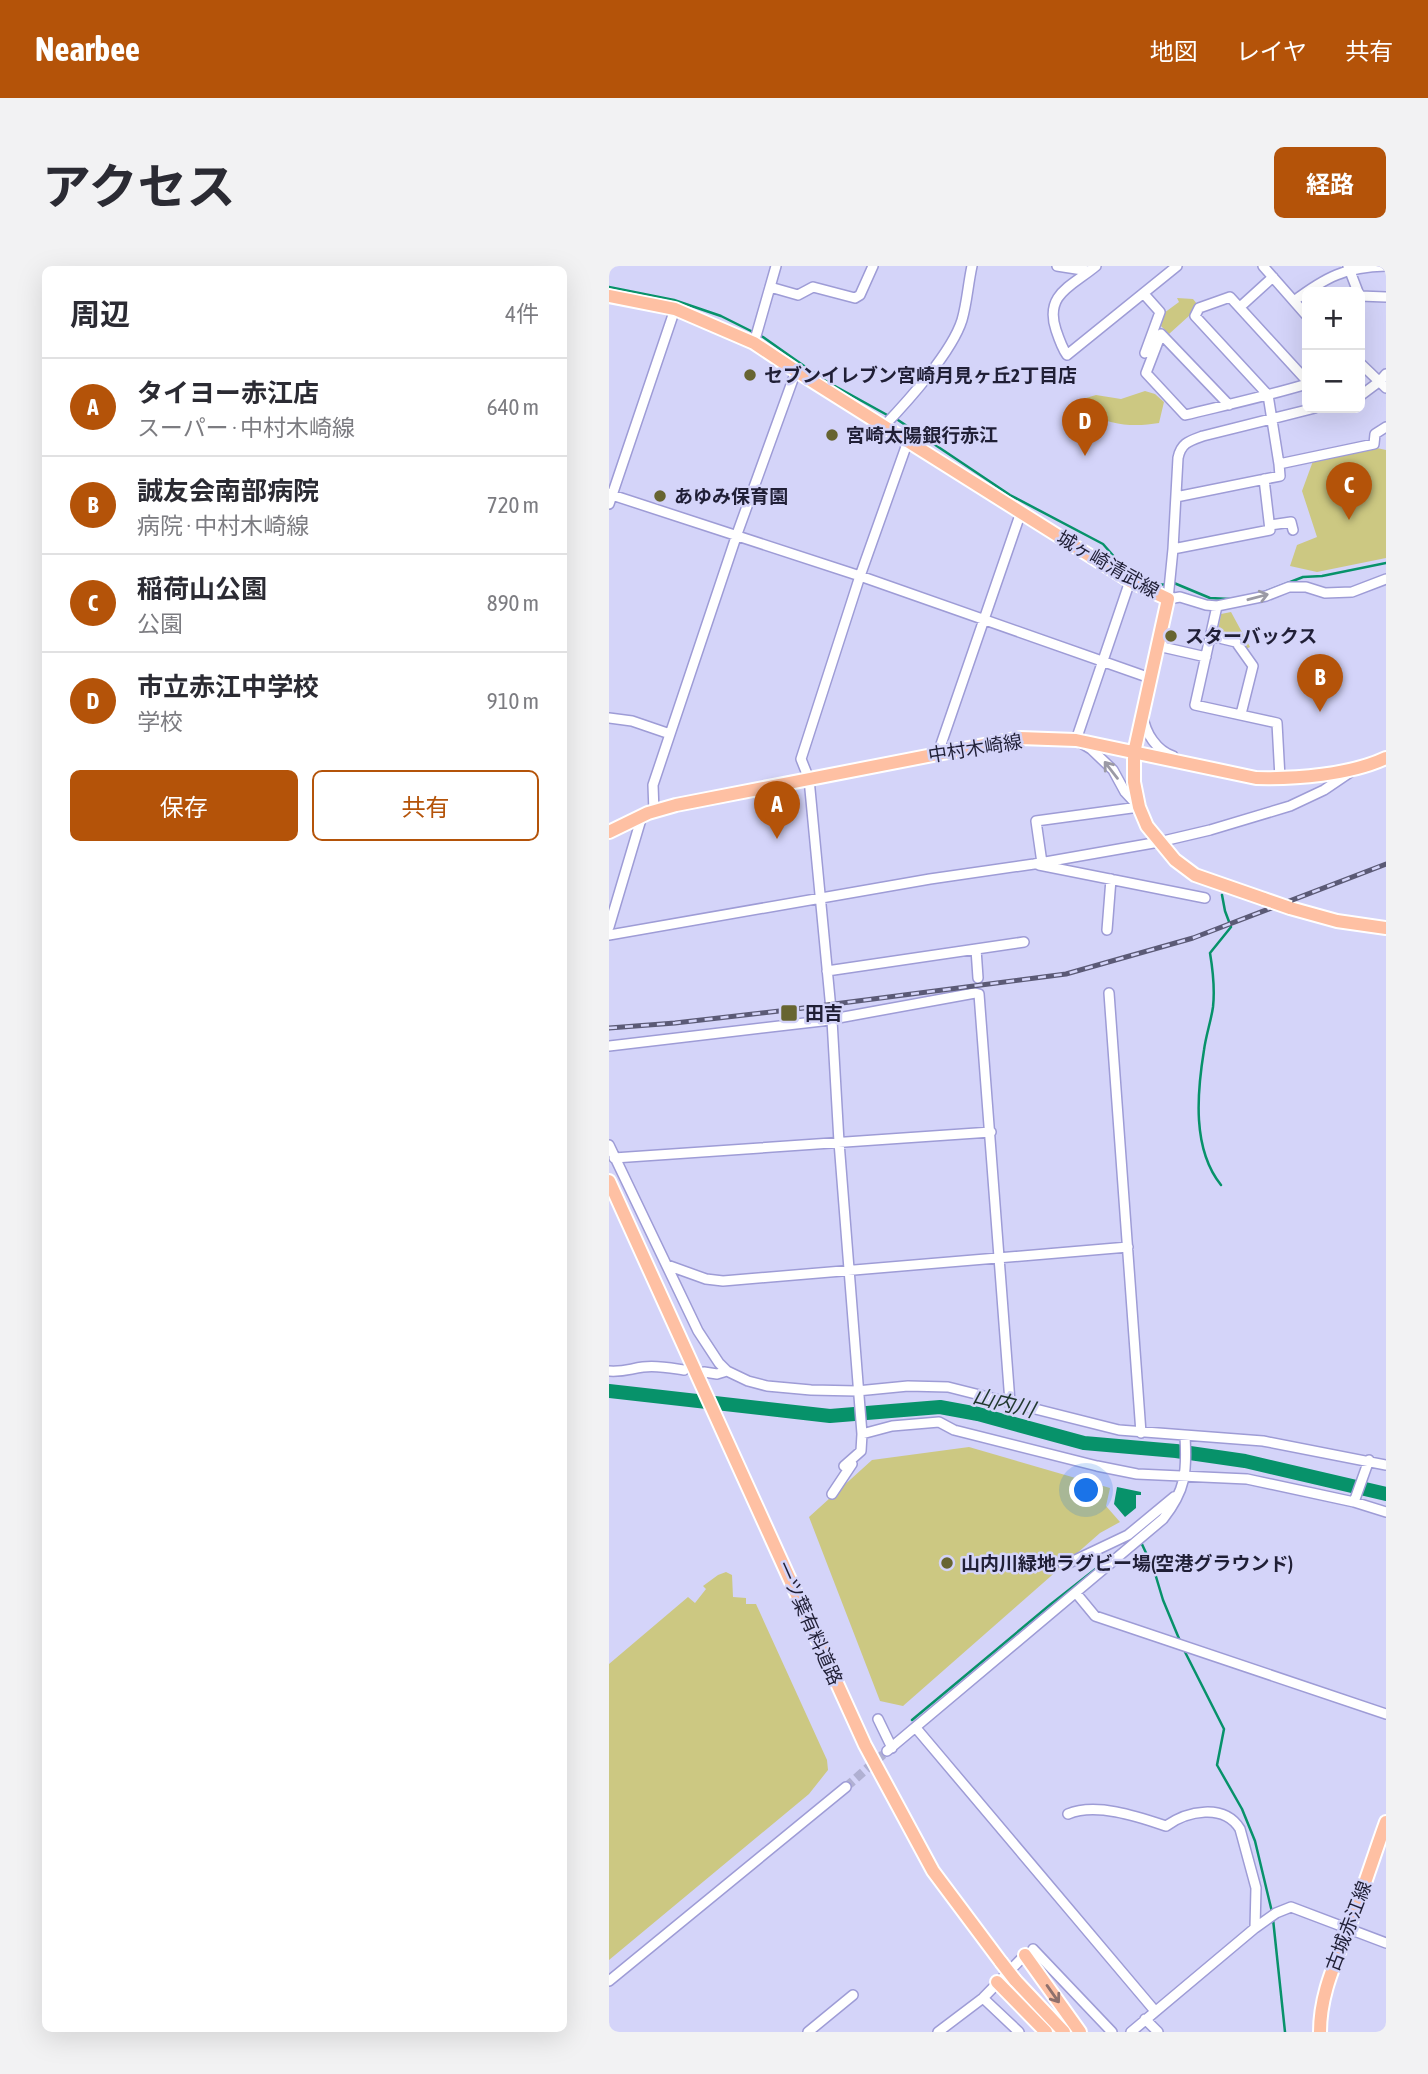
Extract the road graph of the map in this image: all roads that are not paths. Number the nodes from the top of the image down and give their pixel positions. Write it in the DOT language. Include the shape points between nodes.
graph roads {
  1 [pos="776,266"];
  2 [pos="873,266"];
  3 [pos="972,266"];
  4 [pos="1058,266"];
  5 [pos="1177,266"];
  6 [pos="1263,266"];
  7 [pos="1386,266"];
  8 [pos="1094,267"];
  9 [pos="1348,268"];
  10 [pos="1273,277"];
  11 [pos="770,287"];
  12 [pos="1356,287"];
  13 [pos="1144,294"];
  14 [pos="1365,295"];
  15 [pos="609,296"];
  16 [pos="1386,297"];
  17 [pos="1294,301"];
  18 [pos="1240,307"];
  19 [pos="675,309"];
  20 [pos="1302,310"];
  21 [pos="756,337"];
  22 [pos="1145,353"];
  23 [pos="1365,367"];
  24 [pos="796,371"];
  25 [pos="1302,377"];
  26 [pos="1384,381"];
  27 [pos="1302,385"];
  28 [pos="1365,393"];
  29 [pos="1268,395"];
  30 [pos="1229,405"];
  31 [pos="1302,411"];
  32 [pos="1272,419"];
  33 [pos="890,420"];
  34 [pos="1386,427"];
  35 [pos="908,441"];
  36 [pos="1279,464"];
  37 [pos="1264,479"];
  38 [pos="1176,497"];
  39 [pos="610,498"];
  40 [pos="1021,512"];
  41 [pos="1270,525"];
  42 [pos="1293,530"];
  43 [pos="737,534"];
  44 [pos="1173,550"];
  45 [pos="860,576"];
  46 [pos="1386,579"];
  47 [pos="1131,581"];
  48 [pos="1169,589"];
  49 [pos="1217,606"];
  50 [pos="984,619"];
  51 [pos="1210,636"];
  52 [pos="1158,646"];
  53 [pos="1206,657"];
  54 [pos="1102,661"];
  55 [pos="1150,678"];
  56 [pos="1142,708"];
  57 [pos="1241,714"];
  58 [pos="609,718"];
  59 [pos="670,734"];
  60 [pos="1076,740"];
  61 [pos="938,753"];
  62 [pos="1134,753"];
  63 [pos="1386,758"];
  64 [pos="1195,766"];
  65 [pos="1355,769"];
  66 [pos="1280,778"];
  67 [pos="809,779"];
  68 [pos="1139,807"];
  69 [pos="648,814"];
  70 [pos="609,832"];
  71 [pos="1159,842"];
  72 [pos="1038,863"];
  73 [pos="1111,879"];
  74 [pos="1205,898"];
  75 [pos="820,899"];
  76 [pos="609,927"];
  77 [pos="1386,928"];
  78 [pos="1107,930"];
  79 [pos="609,935"];
  80 [pos="1024,942"];
  81 [pos="976,949"];
  82 [pos="827,971"];
  83 [pos="978,978"];
  84 [pos="1109,993"];
  85 [pos="832,1020"];
  86 [pos="609,1046"];
  87 [pos="991,1132"];
  88 [pos="839,1142"];
  89 [pos="609,1145"];
  90 [pos="614,1158"];
  91 [pos="609,1181"];
  92 [pos="1128,1247"];
  93 [pos="1000,1259"];
  94 [pos="667,1265"];
  95 [pos="849,1270"];
  96 [pos="684,1370"];
  97 [pos="609,1371"];
  98 [pos="727,1371"];
  99 [pos="702,1376"];
  100 [pos="857,1396"];
  101 [pos="1010,1402"];
  102 [pos="861,1431"];
  103 [pos="1141,1433"];
  104 [pos="1186,1440"];
  105 [pos="861,1451"];
  106 [pos="1369,1460"];
  107 [pos="1386,1465"];
  108 [pos="844,1466"];
  109 [pos="1186,1473"];
  110 [pos="832,1494"];
  111 [pos="1177,1500"];
  112 [pos="1354,1502"];
  113 [pos="1386,1513"];
  114 [pos="1063,1564"];
  115 [pos="1076,1594"];
  116 [pos="1386,1714"];
  117 [pos="878,1719"];
  118 [pos="916,1728"];
  119 [pos="846,1787"];
  120 [pos="1068,1814"];
  121 [pos="1386,1822"];
  122 [pos="1255,1928"];
  123 [pos="1348,1930"];
  124 [pos="1386,1943"];
  125 [pos="1029,1952"];
  126 [pos="609,1981"];
  127 [pos="997,1982"];
  128 [pos="853,1994"];
  129 [pos="983,1998"];
  130 [pos="1155,2011"];
  131 [pos="1145,2019"];
  132 [pos="808,2032"];
  133 [pos="938,2032"];
  134 [pos="1019,2032"];
  135 [pos="1046,2032"];
  136 [pos="1064,2032"];
  137 [pos="1080,2032"];
  138 [pos="1112,2032"];
  139 [pos="1131,2032"];
  140 [pos="1158,2032"];
  141 [pos="1320,2032"];
  1 -- 11 [label="street"];
  2 -- 11 [label="street" via="855,298 813,287 798,295"];
  3 -- 33 [label="street" via="956,335"];
  4 -- 8 [label="street"];
  5 -- 13 [label="street"];
  6 -- 10 [label="street"];
  7 -- 9 [label="street"];
  8 -- 13 [label="street" via="1062,293 1052,310 1067,355"];
  9 -- 12 [label="street"];
  9 -- 17 [label="street"];
  10 -- 17 [label="street"];
  10 -- 18 [label="street"];
  11 -- 21 [label="street"];
  13 -- 22 [label="street" via="1160,312"];
  14 -- 16 [label="street"];
  15 -- 19 [label="main road, 城ヶ崎清武線"];
  17 -- 20 [label="street"];
  18 -- 25 [label="street"];
  18 -- 29 [label="street" via="1230,297 1199,308 1195,316"];
  19 -- 21 [label="main road, 城ヶ崎清武線"];
  19 -- 39 [label="street"];
  21 -- 24 [label="main road, 城ヶ崎清武線"];
  23 -- 26 [label="street"];
  24 -- 33 [label="main road, 城ヶ崎清武線"];
  24 -- 43 [label="street"];
  26 -- 28 [label="street"];
  27 -- 29 [label="street"];
  29 -- 30 [label="street"];
  29 -- 32 [label="street"];
  30 -- 30 [label="street" via="1185,415 1146,373 1161,334"];
  31 -- 32 [label="street"];
  32 -- 36 [label="street"];
  32 -- 38 [label="street" via="1187,442 1180,448"];
  33 -- 35 [label="main road, 城ヶ崎清武線"];
  34 -- 36 [label="street" via="1375,434 1374,444"];
  35 -- 40 [label="main road, 城ヶ崎清武線"];
  35 -- 45 [label="street"];
  36 -- 37 [label="street" via="1280,476"];
  37 -- 38 [label="street"];
  37 -- 41 [label="street"];
  38 -- 44 [label="street"];
  39 -- 43 [label="street"];
  40 -- 47 [label="main road, 城ヶ崎清武線"];
  40 -- 50 [label="street"];
  41 -- 42 [label="street" via="1291,522"];
  41 -- 44 [label="street" via="1270,530"];
  43 -- 45 [label="street"];
  43 -- 59 [label="street"];
  44 -- 48 [label="street"];
  45 -- 50 [label="street"];
  45 -- 67 [label="street" via="801,759"];
  49 -- 46 [label="street, one-way" via="1289,587 1352,592"];
  47 -- 48 [label="main road, 城ヶ崎清武線"];
  47 -- 54 [label="street"];
  48 -- 49 [label="street" via="1180,597"];
  48 -- 52 [label="main road, 城ヶ崎清武線"];
  49 -- 51 [label="street"];
  50 -- 54 [label="street"];
  50 -- 61 [label="street"];
  51 -- 53 [label="street"];
  51 -- 57 [label="street" via="1236,642 1253,666"];
  52 -- 53 [label="street"];
  52 -- 55 [label="main road, 城ヶ崎清武線"];
  53 -- 57 [label="street" via="1195,705"];
  54 -- 55 [label="street"];
  54 -- 60 [label="street"];
  55 -- 56 [label="main road, 城ヶ崎清武線"];
  56 -- 62 [label="main road, 城ヶ崎清武線"];
  56 -- 64 [label="street" via="1154,742 1165,754"];
  57 -- 66 [label="street" via="1277,723"];
  58 -- 59 [label="street"];
  59 -- 69 [label="street"];
  60 -- 61 [label="main road, 中村木崎線" via="1020,738"];
  60 -- 62 [label="main road, 中村木崎線"];
  68 -- 60 [label="street, one-way" via="1114,769"];
  61 -- 67 [label="main road, 中村木崎線"];
  62 -- 64 [label="main road, 中村木崎線"];
  62 -- 68 [label="main road, 城ヶ崎清武線" via="1133,782"];
  63 -- 65 [label="main road, 中村木崎線"];
  64 -- 66 [label="main road, 中村木崎線"];
  65 -- 66 [label="main road, 中村木崎線"];
  65 -- 71 [label="street" via="1290,806"];
  67 -- 69 [label="main road, 中村木崎線"];
  67 -- 75 [label="street"];
  68 -- 71 [label="main road, 城ヶ崎清武線"];
  68 -- 72 [label="street" via="1036,821"];
  69 -- 70 [label="main road, 中村木崎線"];
  69 -- 76 [label="street"];
  71 -- 72 [label="street"];
  71 -- 77 [label="main road, 城ヶ崎清武線, bridge" via="1195,874 1290,908"];
  72 -- 73 [label="street"];
  72 -- 75 [label="street"];
  73 -- 74 [label="street"];
  73 -- 78 [label="street"];
  75 -- 79 [label="street"];
  75 -- 82 [label="street"];
  80 -- 81 [label="street"];
  81 -- 82 [label="street"];
  81 -- 83 [label="street"];
  82 -- 85 [label="street"];
  84 -- 92 [label="street"];
  85 -- 86 [label="street"];
  85 -- 87 [label="street" via="979,994"];
  85 -- 88 [label="street"];
  87 -- 88 [label="street"];
  87 -- 93 [label="street"];
  88 -- 90 [label="street"];
  88 -- 95 [label="street"];
  89 -- 90 [label="street"];
  90 -- 94 [label="street"];
  91 -- 99 [label="main road, 一ツ葉有料道路"];
  92 -- 93 [label="street"];
  92 -- 103 [label="street"];
  93 -- 95 [label="street"];
  93 -- 101 [label="street"];
  94 -- 95 [label="street" via="723,1281"];
  94 -- 98 [label="street" via="698,1331"];
  95 -- 100 [label="street"];
  96 -- 97 [label="street" via="643,1367"];
  98 -- 99 [label="street"];
  98 -- 100 [label="street" via="767,1385"];
  99 -- 136 [label="main road, 一ツ葉有料道路, bridge" via="865,1745 933,1871 1015,1980"];
  100 -- 101 [label="street" via="929,1385"];
  100 -- 102 [label="street"];
  101 -- 103 [label="street"];
  102 -- 105 [label="street"];
  102 -- 109 [label="street" via="939,1422 954,1430 1097,1466 1137,1474"];
  103 -- 104 [label="street"];
  104 -- 106 [label="street" via="1263,1441"];
  104 -- 109 [label="street"];
  105 -- 108 [label="street"];
  105 -- 110 [label="street"];
  106 -- 107 [label="street"];
  106 -- 112 [label="street"];
  109 -- 111 [label="street"];
  109 -- 112 [label="street" via="1247,1479"];
  111 -- 114 [label="street" via="1174,1497 1128,1535"];
  111 -- 115 [label="street" via="1163,1519"];
  112 -- 113 [label="street"];
  115 -- 116 [label="street" via="1095,1616"];
  115 -- 118 [label="street"];
  117 -- 118 [label="street" via="890,1749"];
  118 -- 130 [label="street"];
  119 -- 126 [label="street"];
  120 -- 122 [label="street" via="1077,1810 1115,1812 1166,1826 1196,1811 1236,1822 1256,1888"];
  121 -- 123 [label="main road, 古城赤江線"];
  122 -- 123 [label="street" via="1291,1906"];
  122 -- 130 [label="street"];
  123 -- 124 [label="street"];
  123 -- 141 [label="main road, 古城赤江線" via="1320,2007"];
  125 -- 127 [label="street"];
  125 -- 137 [label="main road, one-way"];
  125 -- 138 [label="street" via="1054,1968"];
  127 -- 129 [label="street"];
  127 -- 135 [label="main road"];
  128 -- 132 [label="street"];
  129 -- 133 [label="street"];
  129 -- 134 [label="street"];
  130 -- 131 [label="street"];
  131 -- 139 [label="street"];
  131 -- 140 [label="street"];
}
